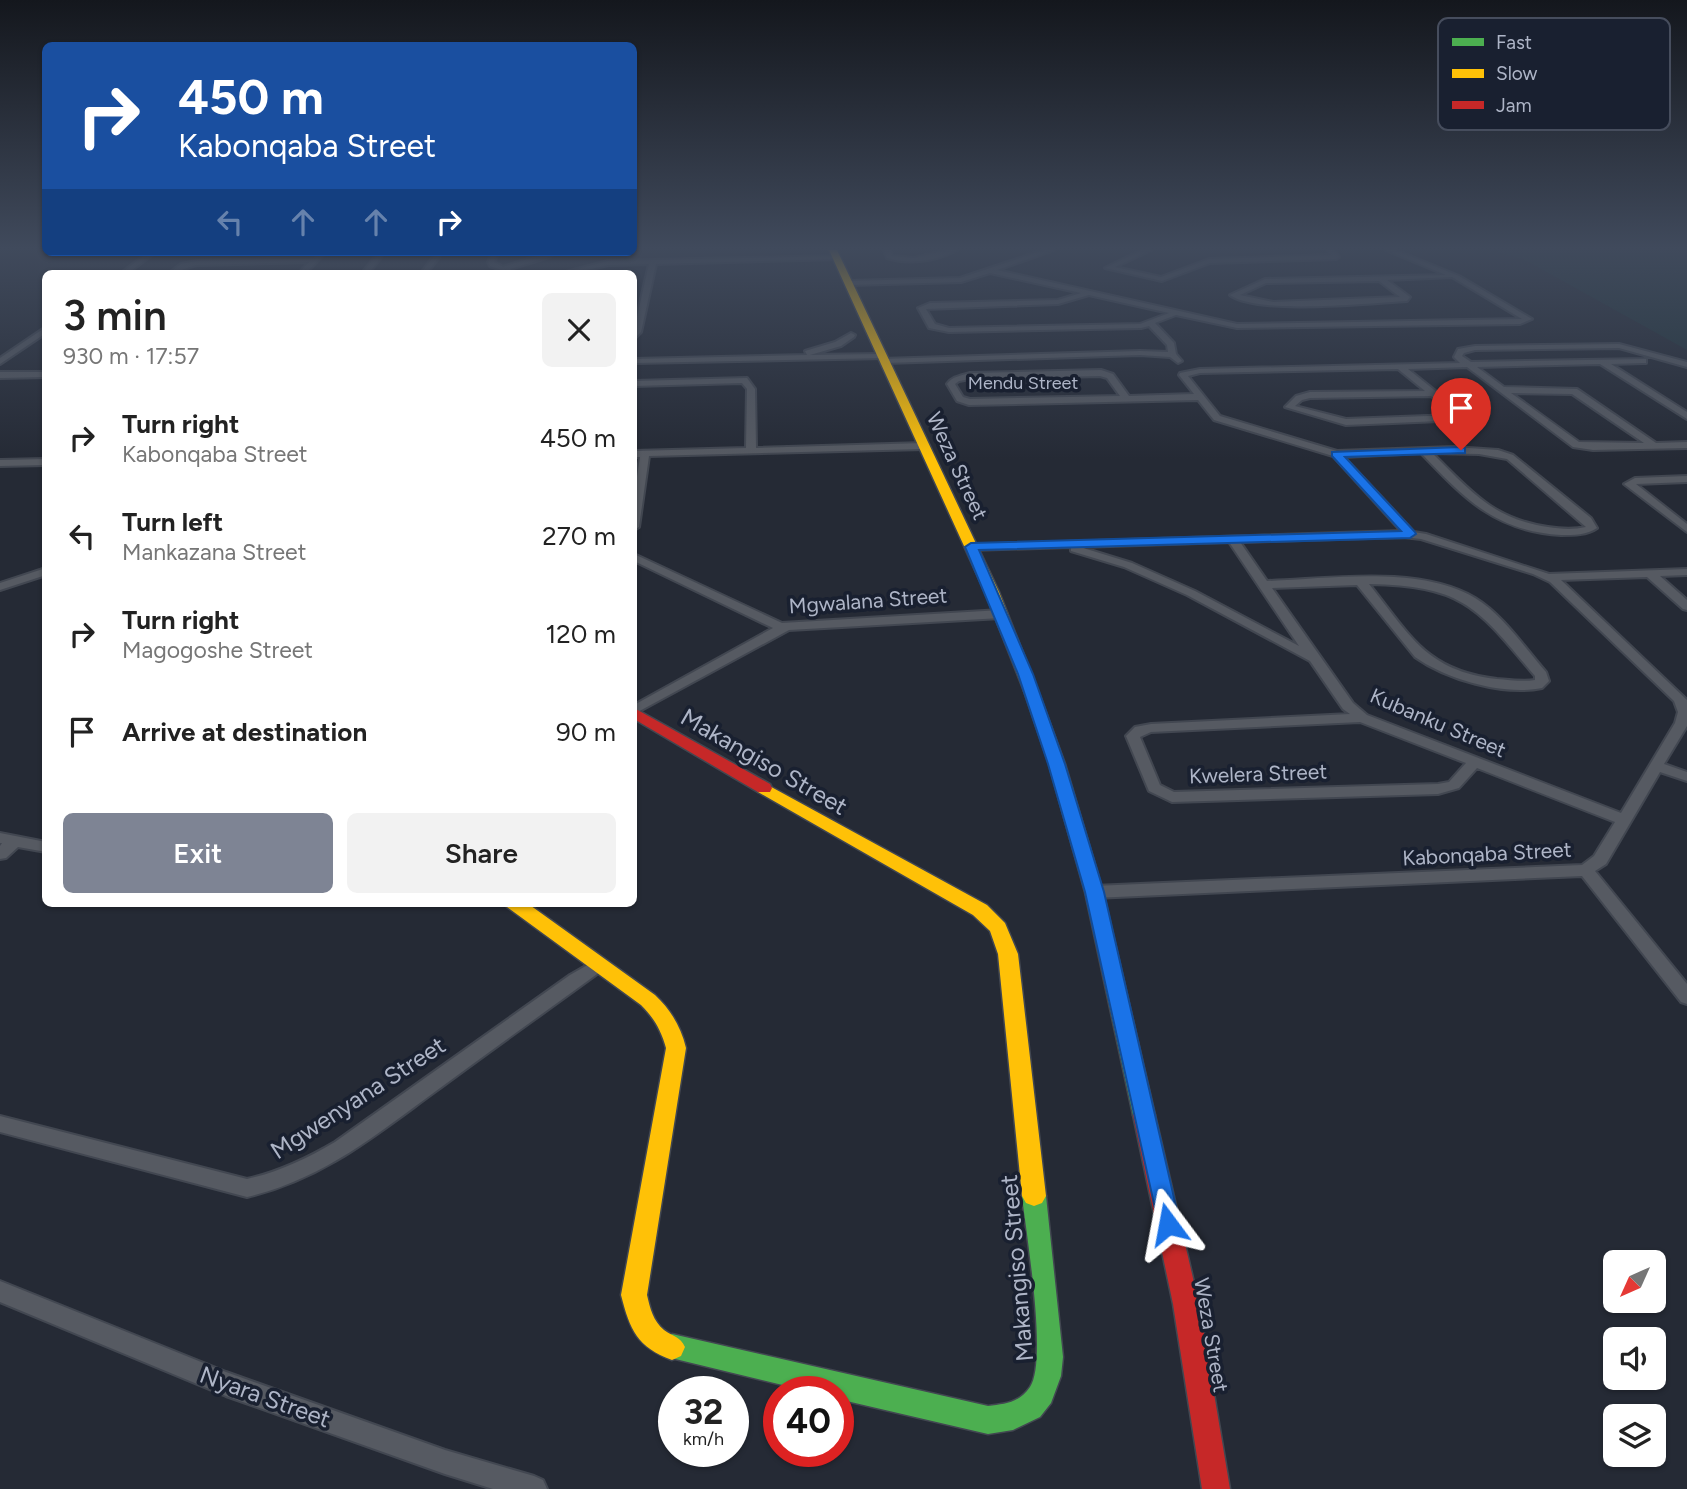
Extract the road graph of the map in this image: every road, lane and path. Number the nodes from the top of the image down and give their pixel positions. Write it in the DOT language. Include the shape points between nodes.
graph roads {
  1 [pos="866,319"];
  2 [pos="928,319"];
  3 [pos="1162,319"];
  4 [pos="1198,319"];
  5 [pos="1527,319"];
  6 [pos="1152,324"];
  7 [pos="42,332"];
  8 [pos="851,335"];
  9 [pos="1172,355"];
  10 [pos="797,358"];
  11 [pos="883,358"];
  12 [pos="741,359"];
  13 [pos="637,361"];
  14 [pos="1643,361"];
  15 [pos="0,362"];
  16 [pos="1602,362"];
  17 [pos="1468,365"];
  18 [pos="1687,365"];
  19 [pos="1401,367"];
  20 [pos="1188,372"];
  21 [pos="42,374"];
  22 [pos="0,375"];
  23 [pos="744,380"];
  24 [pos="637,383"];
  25 [pos="1502,390"];
  26 [pos="1432,393"];
  27 [pos="1198,397"];
  28 [pos="1126,398"];
  29 [pos="1687,416"];
  30 [pos="1687,445"];
  31 [pos="924,446"];
  32 [pos="1654,446"];
  33 [pos="751,451"];
  34 [pos="1425,452"];
  35 [pos="639,454"];
  36 [pos="1336,454"];
  37 [pos="42,462"];
  38 [pos="0,463"];
  39 [pos="1687,479"];
  40 [pos="637,483"];
  41 [pos="1687,529"];
  42 [pos="1410,534"];
  43 [pos="1233,540"];
  44 [pos="1057,544"];
  45 [pos="971,547"];
  46 [pos="637,558"];
  47 [pos="42,572"];
  48 [pos="1687,572"];
  49 [pos="1649,573"];
  50 [pos="1549,577"];
  51 [pos="1362,583"];
  52 [pos="1265,585"];
  53 [pos="0,587"];
  54 [pos="1687,606"];
  55 [pos="1001,614"];
  56 [pos="780,627"];
  57 [pos="1314,659"];
  58 [pos="637,709"];
  59 [pos="637,713"];
  60 [pos="1363,718"];
  61 [pos="1475,762"];
  62 [pos="1655,766"];
  63 [pos="1687,777"];
  64 [pos="1622,819"];
  65 [pos="8,840"];
  66 [pos="42,846"];
  67 [pos="0,854"];
  68 [pos="1586,870"];
  69 [pos="1094,892"];
  70 [pos="519,907"];
  71 [pos="598,965"];
  72 [pos="1687,997"];
  73 [pos="0,1124"];
  74 [pos="0,1291"];
  75 [pos="534,1489"];
  76 [pos="1216,1489"];
  1 -- 11 [label="street, Weza Street"];
  2 -- 6 [label="street" via="932,326 948,330"];
  3 -- 6 [label="street"];
  4 -- 5 [label="street" via="1246,327"];
  6 -- 9 [label="street" via="1171,345"];
  7 -- 15 [label="street"];
  8 -- 10 [label="street"];
  9 -- 11 [label="street"];
  9 -- 20 [label="street"];
  10 -- 11 [label="street"];
  10 -- 12 [label="street"];
  11 -- 31 [label="street, Weza Street"];
  12 -- 13 [label="street"];
  12 -- 23 [label="street"];
  14 -- 16 [label="street"];
  16 -- 17 [label="street"];
  16 -- 29 [label="street"];
  17 -- 18 [label="street" via="1459,354 1475,348 1619,346"];
  17 -- 19 [label="street"];
  17 -- 25 [label="street"];
  19 -- 20 [label="street"];
  19 -- 26 [label="street"];
  20 -- 27 [label="street" via="1183,378"];
  21 -- 22 [label="street"];
  23 -- 24 [label="street"];
  23 -- 33 [label="street" via="751,389"];
  25 -- 32 [label="street" via="1574,391"];
  25 -- 32 [label="street" via="1576,445"];
  26 -- 26 [label="street" via="1460,418 1346,422 1289,406 1310,396"];
  27 -- 28 [label="street, Mendu Street"];
  27 -- 36 [label="street" via="1223,421"];
  28 -- 28 [label="street, Mendu Street" via="1110,376 1095,372 970,376 951,384 960,399 969,402"];
  30 -- 32 [label="street"];
  31 -- 33 [label="street"];
  31 -- 45 [label="street, Weza Street"];
  33 -- 35 [label="street"];
  34 -- 34 [label="street" via="1504,453 1592,528 1546,530 1496,515"];
  34 -- 36 [label="street"];
  35 -- 40 [label="street"];
  36 -- 42 [label="street"];
  37 -- 38 [label="street"];
  39 -- 41 [label="street" via="1629,484"];
  42 -- 43 [label="street, Kabonqaba Street"];
  42 -- 50 [label="street, Kabonqaba Street"];
  43 -- 44 [label="street, Kabonqaba Street"];
  43 -- 52 [label="street, Kubanku Street"];
  44 -- 45 [label="street, Kabonqaba Street"];
  44 -- 57 [label="street" via="1128,565 1192,593"];
  45 -- 55 [label="street, Weza Street"];
  46 -- 56 [label="street"];
  47 -- 53 [label="street"];
  48 -- 49 [label="street"];
  49 -- 50 [label="street"];
  49 -- 54 [label="street"];
  50 -- 62 [label="street, Kabonqaba Street" via="1684,703 1686,714"];
  51 -- 51 [label="street" via="1431,663 1491,684 1536,685 1542,681 1503,632 1462,596 1414,581"];
  51 -- 52 [label="street"];
  52 -- 57 [label="street, Kubanku Street"];
  55 -- 56 [label="street, Mgwalana Street"];
  55 -- 69 [label="street, Weza Street" via="1026,674"];
  56 -- 58 [label="street, Mgwalana Street"];
  57 -- 60 [label="street, Kubanku Street" via="1348,706"];
  59 -- 71 [label="street, Makangiso Street" via="972,906 1000,927 1008,954 1052,1357 1039,1401 1005,1421 988,1420 712,1358 660,1344 647,1333 634,1295 676,1048 665,1016"];
  60 -- 61 [label="street, Kubanku Street"];
  60 -- 61 [label="street, Kwelera Street" via="1151,727 1133,736 1154,788 1165,796 1181,798 1438,789 1454,785"];
  61 -- 64 [label="street, Kubanku Street"];
  62 -- 63 [label="street"];
  62 -- 64 [label="street, Kabonqaba Street"];
  64 -- 68 [label="street, Kabonqaba Street" via="1600,860"];
  65 -- 66 [label="street"];
  65 -- 67 [label="street"];
  68 -- 69 [label="street, Kabonqaba Street"];
  68 -- 72 [label="street"];
  69 -- 76 [label="street, Weza Street" via="1186,1304"];
  70 -- 71 [label="street, Makangiso Street"];
  71 -- 73 [label="street, Mgwenyana Street" via="371,1127 288,1179 270,1185 247,1188"];
  74 -- 75 [label="street, Nyara Street" via="226,1384"];
}
